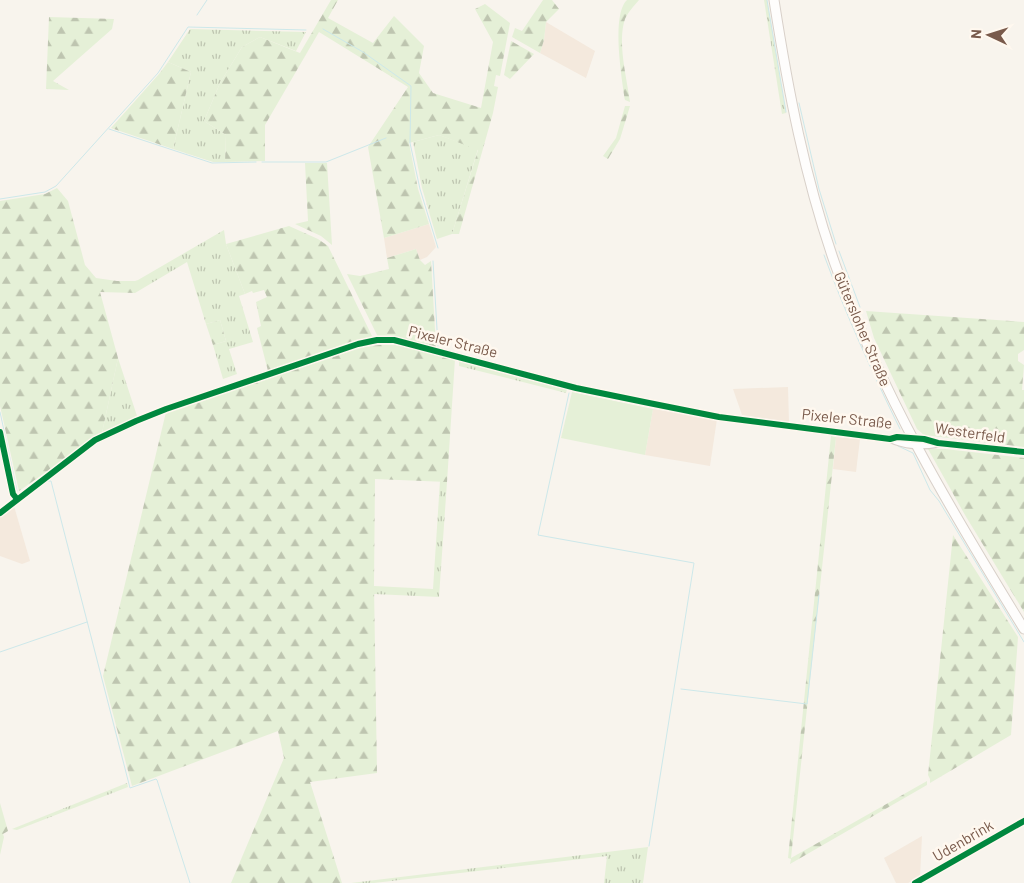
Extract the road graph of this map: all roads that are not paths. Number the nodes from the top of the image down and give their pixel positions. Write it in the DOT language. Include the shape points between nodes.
graph roads {
  1 [pos="774,0"];
  2 [pos="0,432"];
  3 [pos="914,442"];
  4 [pos="1024,452"];
  5 [pos="17,499"];
  6 [pos="0,513"];
  7 [pos="1024,629"];
  8 [pos="1024,821"];
  9 [pos="915,883"];
  1 -- 3 [label="main road, Gütersloher Straße" via="794,117 830,251 863,335"];
  2 -- 5 [label="street" via="13,494"];
  3 -- 4 [label="street, Westerfeld" via="928,446 938,444"];
  3 -- 5 [label="street, Pixeler Straße" via="719,417 576,388 435,350 394,340 380,340 358,344 136,421 89,444"];
  3 -- 7 [label="main road, Gütersloher Straße"];
  5 -- 6 [label="street, Pixeler Straße"];
  8 -- 9 [label="street, Udenbrink"];
}
